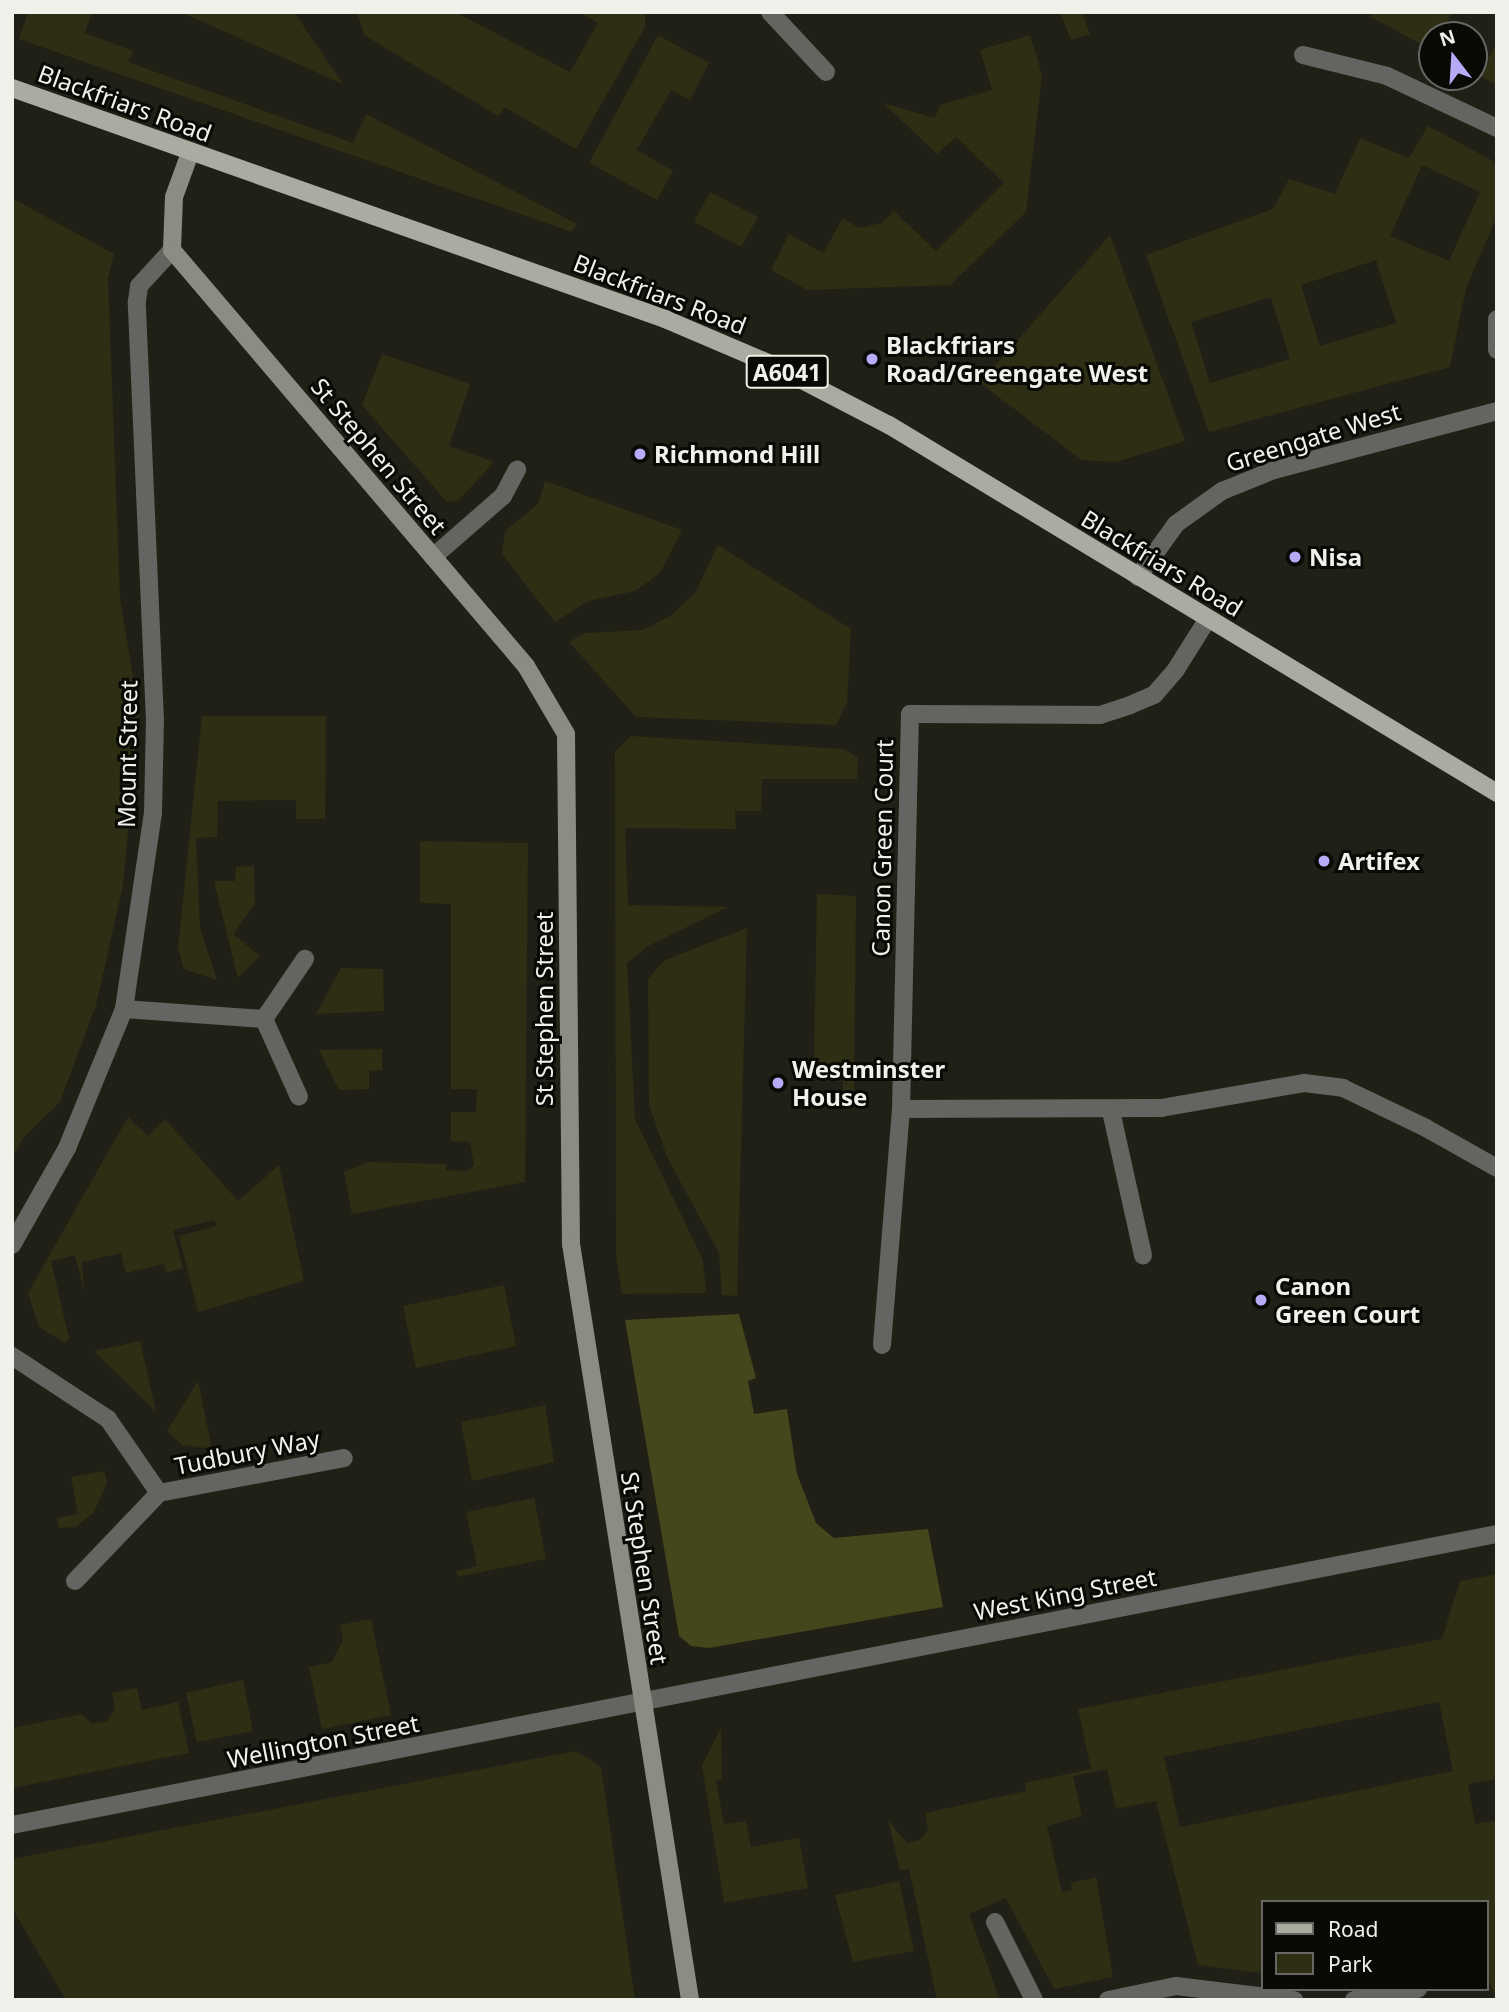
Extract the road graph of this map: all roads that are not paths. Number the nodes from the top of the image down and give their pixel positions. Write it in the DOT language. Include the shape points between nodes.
graph roads {
  1 [pos="770,12"];
  2 [pos="1303,55"];
  3 [pos="826,72"];
  4 [pos="12,88"];
  5 [pos="1497,128"];
  6 [pos="190,153"];
  7 [pos="172,250"];
  8 [pos="1497,319"];
  9 [pos="1497,350"];
  10 [pos="1497,411"];
  11 [pos="517,470"];
  12 [pos="433,557"];
  13 [pos="1138,577"];
  14 [pos="1206,620"];
  15 [pos="1497,793"];
  16 [pos="305,960"];
  17 [pos="124,1009"];
  18 [pos="264,1019"];
  19 [pos="299,1097"];
  20 [pos="901,1110"];
  21 [pos="1111,1111"];
  22 [pos="1497,1168"];
  23 [pos="12,1245"];
  24 [pos="1143,1255"];
  25 [pos="882,1345"];
  26 [pos="12,1356"];
  27 [pos="344,1458"];
  28 [pos="159,1493"];
  29 [pos="1497,1534"];
  30 [pos="75,1581"];
  31 [pos="642,1705"];
  32 [pos="12,1825"];
  33 [pos="995,1922"];
  34 [pos="1406,1991"];
  35 [pos="690,2000"];
  36 [pos="1034,2000"];
  37 [pos="1108,2000"];
  38 [pos="1294,2000"];
  39 [pos="1354,2000"];
  1 -- 3 [label="street"];
  2 -- 5 [label="street" via="1387,76"];
  4 -- 6 [label="main road, Blackfriars Road / A6041"];
  6 -- 7 [label="street" via="171,210"];
  6 -- 13 [label="main road, Blackfriars Road / A6041" via="666,319 775,366 889,425"];
  7 -- 12 [label="street, St Stephen Street"];
  7 -- 17 [label="street, Mount Street" via="139,286 137,301 154,774"];
  8 -- 9 [label="street"];
  10 -- 13 [label="street, Greengate West" via="1274,470 1222,491 1176,524"];
  11 -- 12 [label="street" via="503,496"];
  12 -- 31 [label="street, St Stephen Street" via="526,666 566,734 570,1244"];
  13 -- 14 [label="main road, Blackfriars Road / A6041"];
  14 -- 15 [label="main road, Blackfriars Road / A6041"];
  14 -- 20 [label="street, Canon Green Court" via="1175,671 1154,695 1100,715 910,714"];
  16 -- 18 [label="street"];
  17 -- 18 [label="street"];
  17 -- 23 [label="street, Mount Street" via="67,1147"];
  18 -- 19 [label="street"];
  20 -- 21 [label="street"];
  20 -- 25 [label="street, Canon Green Court"];
  21 -- 22 [label="street" via="1304,1083 1343,1088"];
  21 -- 24 [label="street"];
  26 -- 28 [label="street, Tudbury Way" via="108,1419"];
  27 -- 28 [label="street, Tudbury Way"];
  28 -- 30 [label="street, Tudbury Way"];
  29 -- 31 [label="street, West King Street"];
  31 -- 32 [label="street, Wellington Street"];
  31 -- 35 [label="street, St Stephen Street"];
  33 -- 36 [label="street"];
  34 -- 39 [label="street"];
  37 -- 38 [label="street" via="1176,1986"];
}
